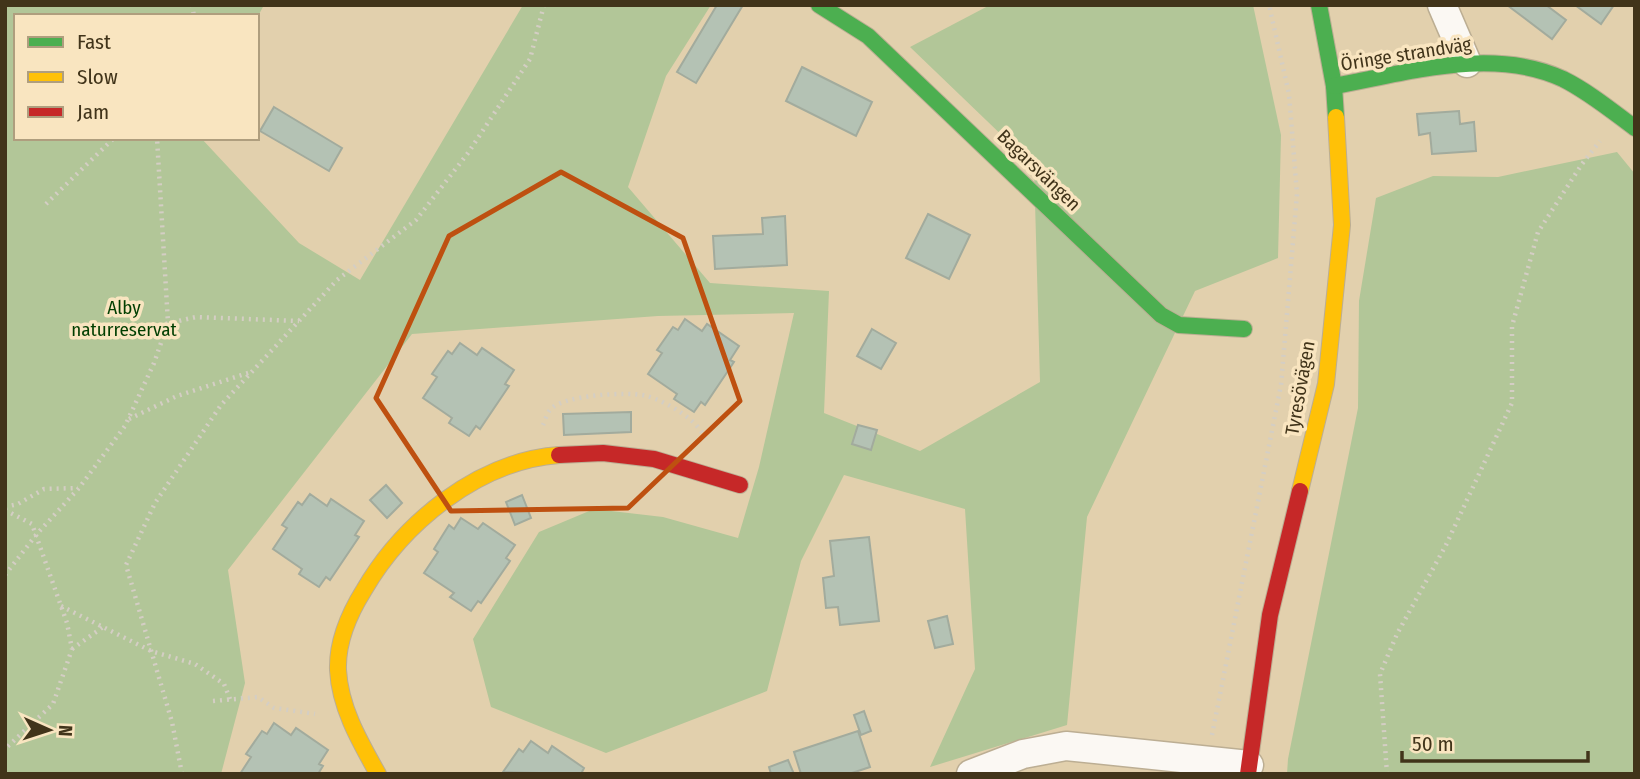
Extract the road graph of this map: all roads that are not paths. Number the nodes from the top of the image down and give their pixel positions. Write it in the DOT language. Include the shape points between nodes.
graph roads {
  1 [pos="819,5"];
  2 [pos="1319,5"];
  3 [pos="1443,6"];
  4 [pos="1467,63"];
  5 [pos="1335,86"];
  6 [pos="1635,128"];
  7 [pos="1244,329"];
  8 [pos="740,485"];
  9 [pos="1157,764"];
  10 [pos="1249,769"];
  11 [pos="377,774"];
  12 [pos="971,774"];
  1 -- 7 [label="street, Bagarsvängen" via="868,36 1161,315 1178,325"];
  2 -- 5 [label="street, Tyresövägen"];
  3 -- 4 [label="street"];
  4 -- 5 [label="street, Öringe strandväg"];
  4 -- 6 [label="street, Öringe strandväg" via="1513,64 1553,75"];
  5 -- 10 [label="street, Tyresövägen" via="1342,225 1326,384 1270,615"];
  8 -- 11 [label="street" via="667,462 624,455 534,457 471,483 424,516 387,551 369,579 350,613 340,648 342,697"];
  9 -- 10 [label="street" via="1207,761"];
  9 -- 12 [label="street" via="1066,746 1023,754"];
}
